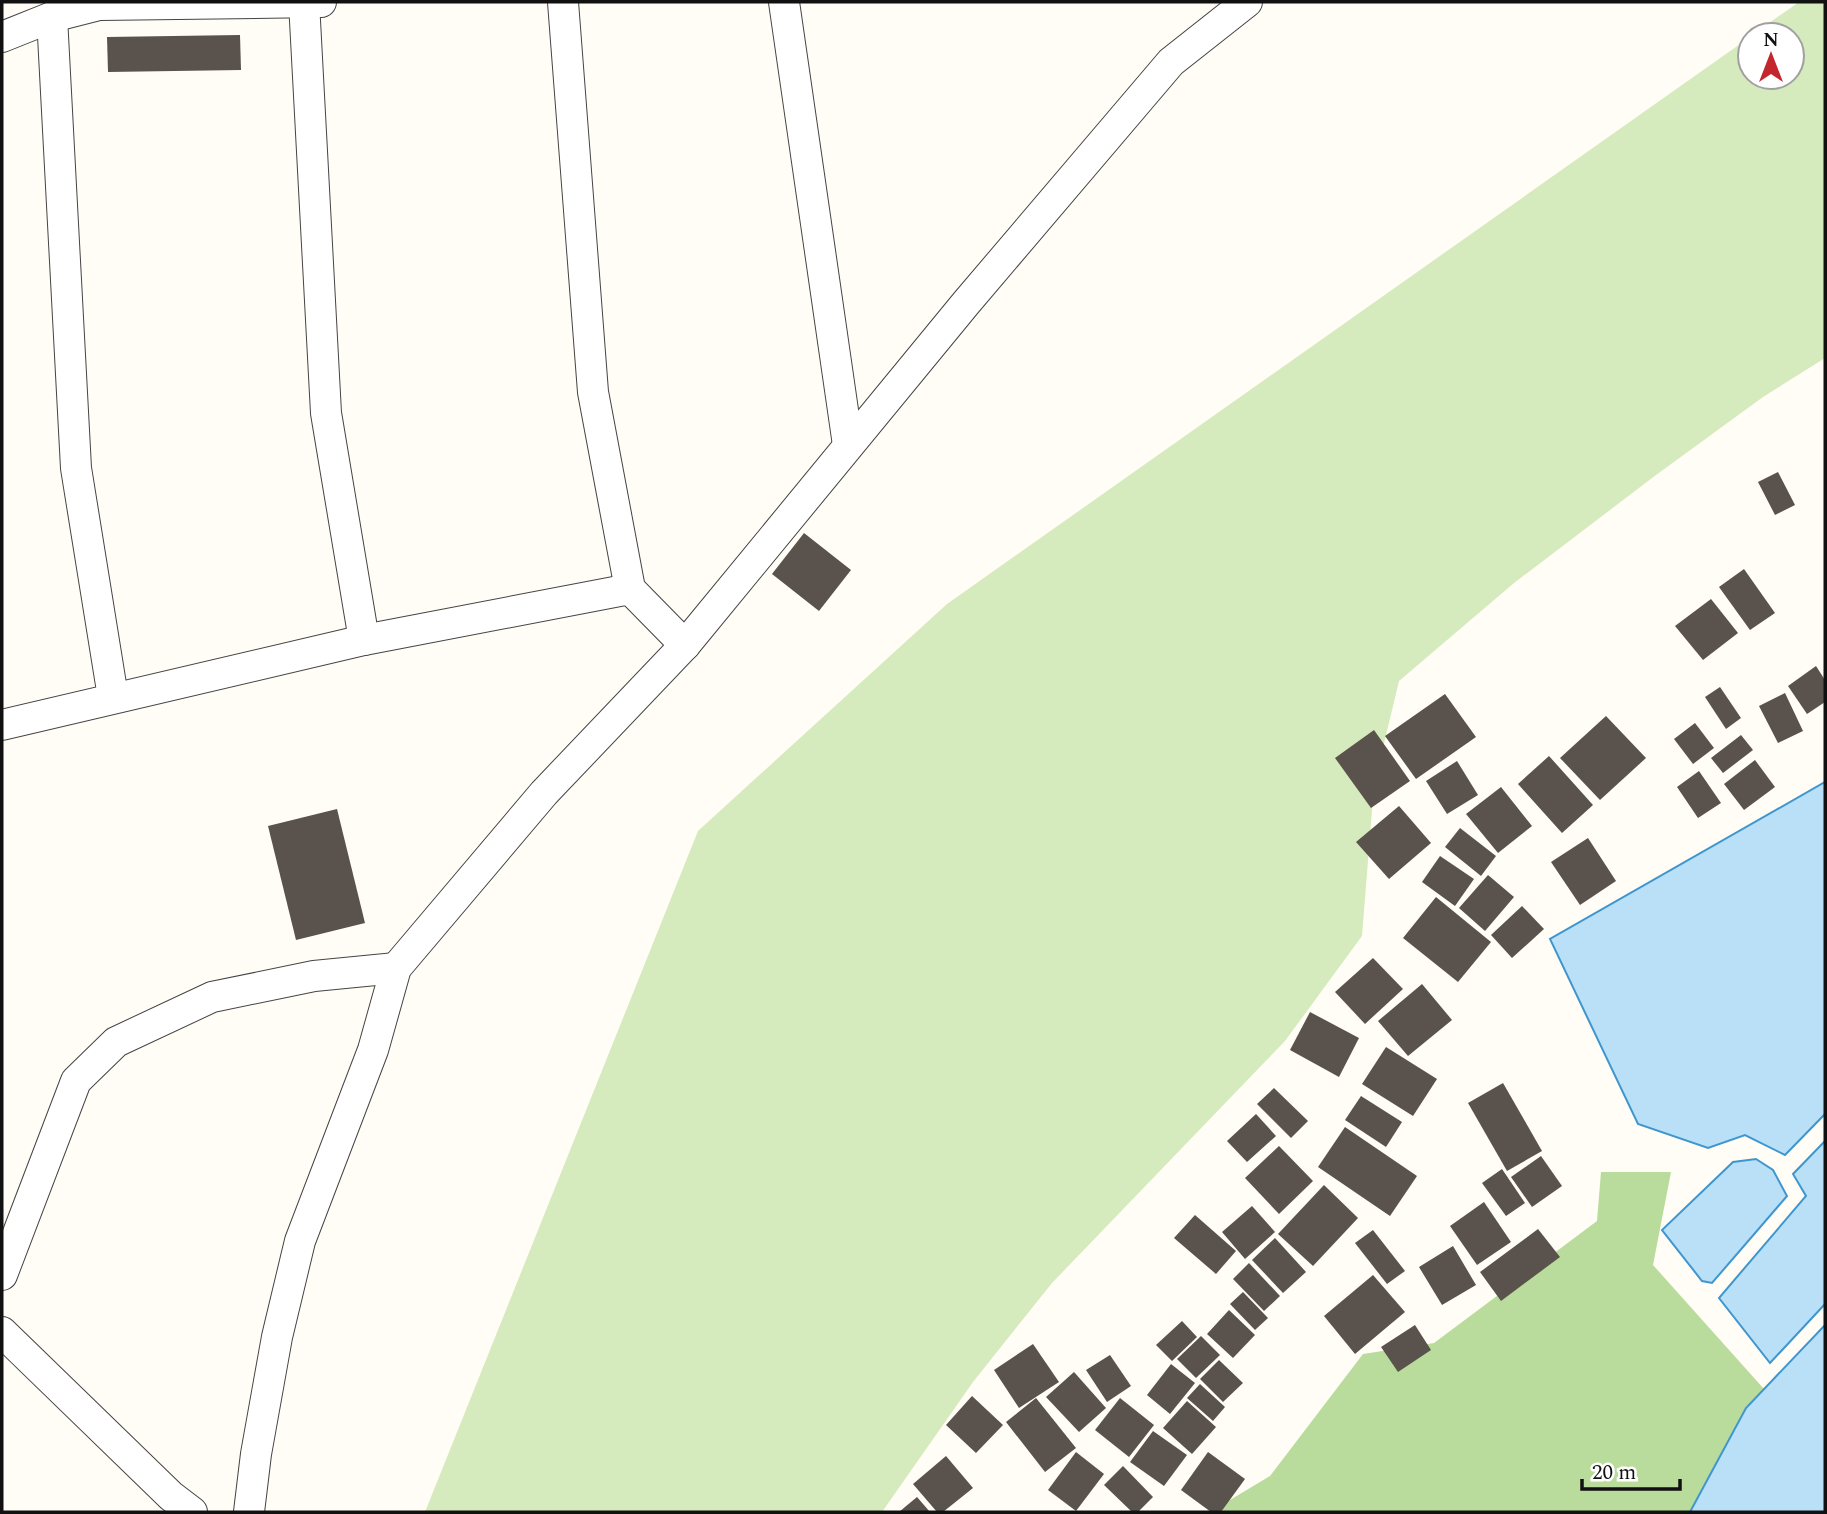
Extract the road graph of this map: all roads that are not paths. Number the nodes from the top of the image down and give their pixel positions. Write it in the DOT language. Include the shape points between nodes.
graph roads {
  1 [pos="304,2"];
  2 [pos="321,2"];
  3 [pos="563,2"];
  4 [pos="784,2"];
  5 [pos="1247,2"];
  6 [pos="52,17"];
  7 [pos="2,37"];
  8 [pos="849,445"];
  9 [pos="630,589"];
  10 [pos="364,640"];
  11 [pos="685,645"];
  12 [pos="113,697"];
  13 [pos="2,725"];
  14 [pos="396,968"];
  15 [pos="2,1275"];
  16 [pos="2,1332"];
  17 [pos="192,1512"];
  18 [pos="250,1512"];
  1 -- 2 [label="street"];
  1 -- 6 [label="street" via="99,5"];
  1 -- 10 [label="street" via="327,414"];
  3 -- 9 [label="street" via="593,392"];
  4 -- 8 [label="street"];
  5 -- 8 [label="street" via="1171,62"];
  6 -- 7 [label="street"];
  6 -- 12 [label="street" via="76,468"];
  8 -- 11 [label="street"];
  9 -- 10 [label="street"];
  9 -- 11 [label="street"];
  10 -- 12 [label="street"];
  11 -- 14 [label="street" via="544,793"];
  12 -- 13 [label="street"];
  14 -- 15 [label="street" via="314,976 212,997 116,1042 76,1081"];
  14 -- 18 [label="street" via="373,1050 300,1241 277,1337"];
  16 -- 17 [label="street"];
}
